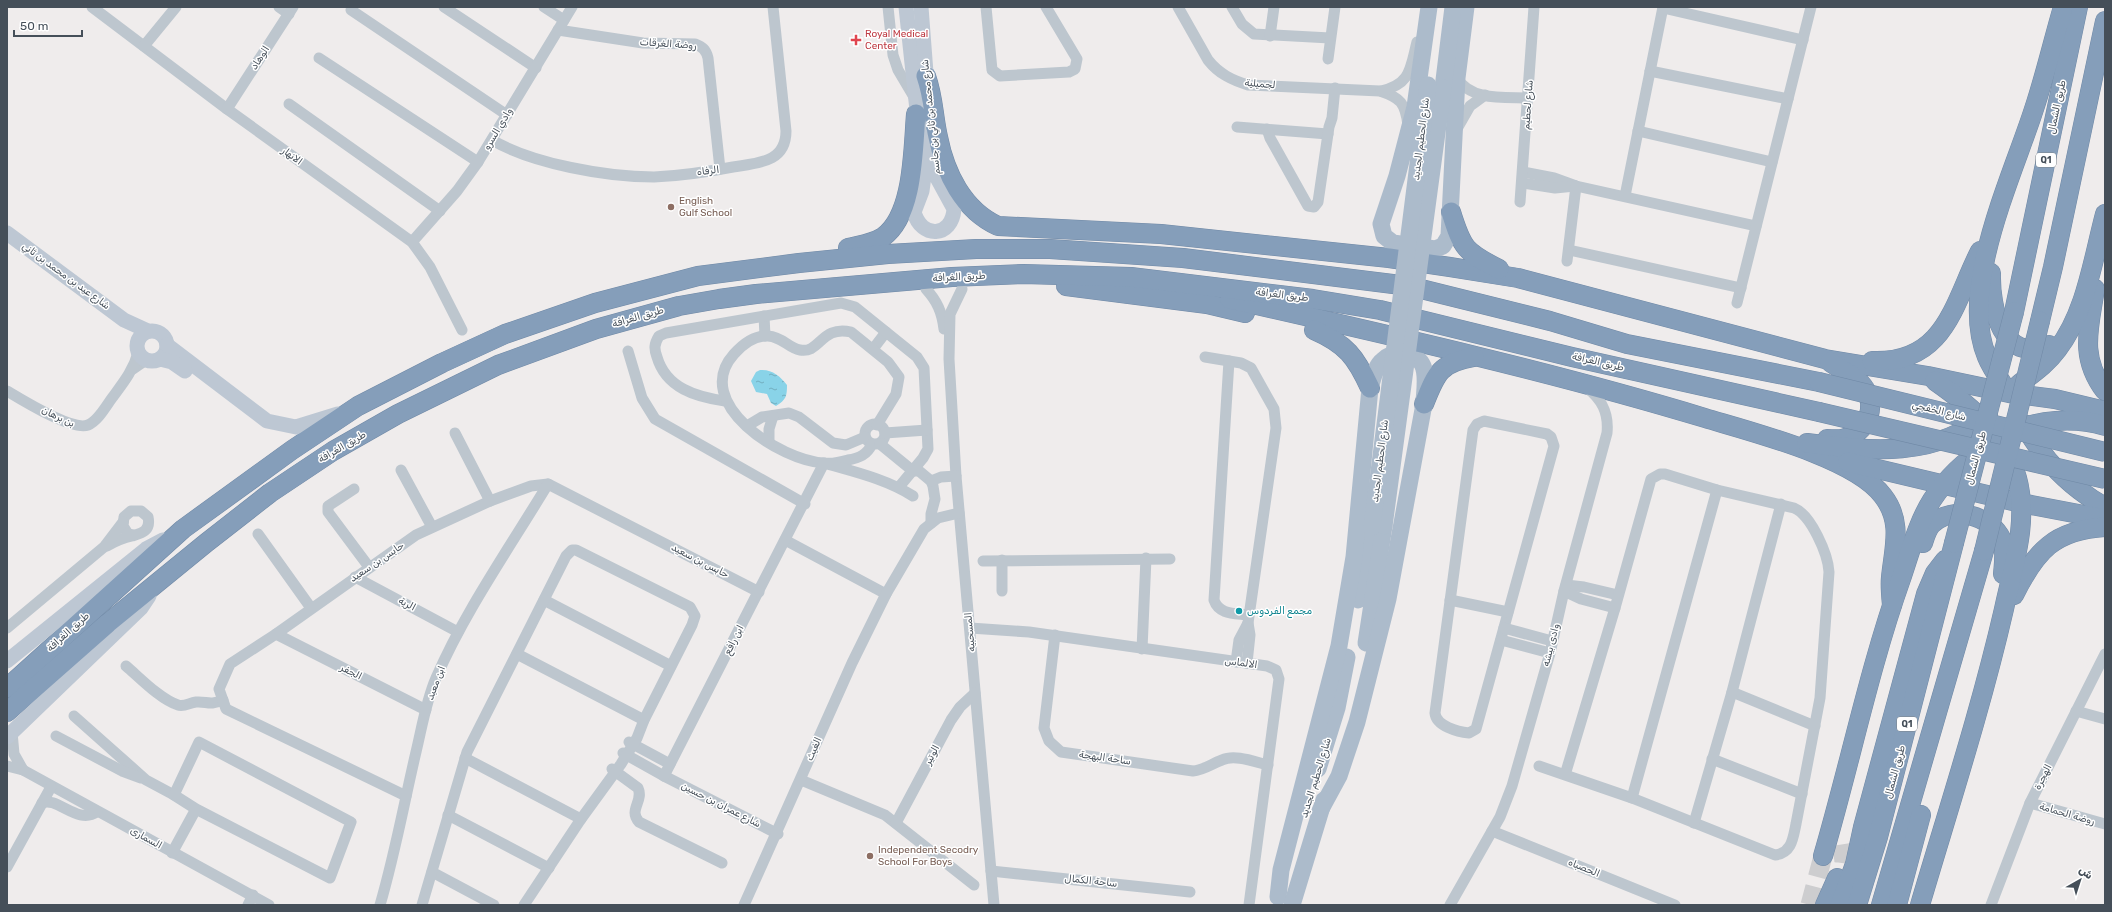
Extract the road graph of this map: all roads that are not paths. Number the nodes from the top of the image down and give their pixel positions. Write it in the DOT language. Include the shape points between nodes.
graph roads {
  1 [pos="92,7"];
  2 [pos="176,7"];
  3 [pos="279,7"];
  4 [pos="444,7"];
  5 [pos="544,7"];
  6 [pos="572,7"];
  7 [pos="773,7"];
  8 [pos="888,7"];
  9 [pos="906,7"];
  10 [pos="921,7"];
  11 [pos="986,7"];
  12 [pos="1046,7"];
  13 [pos="1178,7"];
  14 [pos="1232,7"];
  15 [pos="1274,7"];
  16 [pos="1335,7"];
  17 [pos="1432,7"];
  18 [pos="1454,7"];
  19 [pos="1466,7"];
  20 [pos="1534,7"];
  21 [pos="1663,7"];
  22 [pos="1811,7"];
  23 [pos="2063,7"];
  24 [pos="2078,7"];
  25 [pos="291,10"];
  26 [pos="351,10"];
  27 [pos="2105,21"];
  28 [pos="561,25"];
  29 [pos="1270,36"];
  30 [pos="1330,38"];
  31 [pos="1803,40"];
  32 [pos="144,46"];
  33 [pos="319,58"];
  34 [pos="1328,59"];
  35 [pos="536,68"];
  36 [pos="1650,71"];
  37 [pos="926,76"];
  38 [pos="1457,78"];
  39 [pos="1436,87"];
  40 [pos="1333,88"];
  41 [pos="1380,91"];
  42 [pos="1485,95"];
  43 [pos="1528,98"];
  44 [pos="1788,100"];
  45 [pos="289,104"];
  46 [pos="915,106"];
  47 [pos="227,109"];
  48 [pos="507,116"];
  49 [pos="1236,127"];
  50 [pos="1267,129"];
  51 [pos="1328,131"];
  52 [pos="1638,131"];
  53 [pos="1409,133"];
  54 [pos="1454,135"];
  55 [pos="492,140"];
  56 [pos="478,162"];
  57 [pos="1772,162"];
  58 [pos="720,169"];
  59 [pos="1522,178"];
  60 [pos="1576,186"];
  61 [pos="1625,196"];
  62 [pos="1520,202"];
  63 [pos="440,211"];
  64 [pos="1452,212"];
  65 [pos="2105,214"];
  66 [pos="1756,226"];
  67 [pos="1993,226"];
  68 [pos="7,233"];
  69 [pos="1211,238"];
  70 [pos="412,242"];
  71 [pos="1050,249"];
  72 [pos="1569,250"];
  73 [pos="1567,261"];
  74 [pos="799,263"];
  75 [pos="1131,277"];
  76 [pos="1518,278"];
  77 [pos="831,287"];
  78 [pos="1741,288"];
  79 [pos="926,289"];
  80 [pos="962,289"];
  81 [pos="1737,303"];
  82 [pos="2077,314"];
  83 [pos="764,316"];
  84 [pos="462,330"];
  85 [pos="1314,330"];
  86 [pos="886,332"];
  87 [pos="765,336"];
  88 [pos="167,345"];
  89 [pos="146,349"];
  90 [pos="873,349"];
  91 [pos="1452,350"];
  92 [pos="628,351"];
  93 [pos="1205,357"];
  94 [pos="1478,357"];
  95 [pos="949,359"];
  96 [pos="1825,359"];
  97 [pos="1229,361"];
  98 [pos="1928,376"];
  99 [pos="1580,382"];
  100 [pos="1819,382"];
  101 [pos="1370,388"];
  102 [pos="2105,390"];
  103 [pos="7,391"];
  104 [pos="2008,393"];
  105 [pos="725,401"];
  106 [pos="1424,404"];
  107 [pos="358,406"];
  108 [pos="250,409"];
  109 [pos="2105,411"];
  110 [pos="773,416"];
  111 [pos="1982,418"];
  112 [pos="877,424"];
  113 [pos="747,426"];
  114 [pos="2025,426"];
  115 [pos="2105,426"];
  116 [pos="927,430"];
  117 [pos="455,433"];
  118 [pos="877,439"];
  119 [pos="1999,439"];
  120 [pos="1779,440"];
  121 [pos="769,442"];
  122 [pos="2105,452"];
  123 [pos="1819,456"];
  124 [pos="824,463"];
  125 [pos="2105,466"];
  126 [pos="916,469"];
  127 [pos="401,470"];
  128 [pos="956,476"];
  129 [pos="2105,476"];
  130 [pos="2105,479"];
  131 [pos="931,481"];
  132 [pos="548,484"];
  133 [pos="1943,484"];
  134 [pos="899,487"];
  135 [pos="354,489"];
  136 [pos="1717,490"];
  137 [pos="913,496"];
  138 [pos="490,501"];
  139 [pos="2021,503"];
  140 [pos="805,504"];
  141 [pos="1781,504"];
  142 [pos="2105,507"];
  143 [pos="959,513"];
  144 [pos="2105,519"];
  145 [pos="123,522"];
  146 [pos="931,523"];
  147 [pos="432,527"];
  148 [pos="1378,527"];
  149 [pos="2105,527"];
  150 [pos="183,529"];
  151 [pos="258,534"];
  152 [pos="133,535"];
  153 [pos="785,540"];
  154 [pos="104,547"];
  155 [pos="1952,548"];
  156 [pos="1146,558"];
  157 [pos="1170,559"];
  158 [pos="1002,560"];
  159 [pos="983,561"];
  160 [pos="368,567"];
  161 [pos="355,577"];
  162 [pos="160,580"];
  163 [pos="1565,588"];
  164 [pos="1002,591"];
  165 [pos="759,592"];
  166 [pos="886,594"];
  167 [pos="1618,595"];
  168 [pos="544,600"];
  169 [pos="1450,600"];
  170 [pos="1892,605"];
  171 [pos="311,608"];
  172 [pos="1615,608"];
  173 [pos="1508,612"];
  174 [pos="1248,619"];
  175 [pos="7,628"];
  176 [pos="970,628"];
  177 [pos="1504,628"];
  178 [pos="458,632"];
  179 [pos="276,634"];
  180 [pos="1055,635"];
  181 [pos="1997,635"];
  182 [pos="1501,640"];
  183 [pos="1552,641"];
  184 [pos="1139,648"];
  185 [pos="1550,653"];
  186 [pos="517,654"];
  187 [pos="2105,654"];
  188 [pos="7,661"];
  189 [pos="1242,662"];
  190 [pos="126,666"];
  191 [pos="671,666"];
  192 [pos="7,688"];
  193 [pos="1732,692"];
  194 [pos="975,693"];
  195 [pos="223,700"];
  196 [pos="426,710"];
  197 [pos="2076,711"];
  198 [pos="7,712"];
  199 [pos="74,716"];
  200 [pos="2105,719"];
  201 [pos="644,720"];
  202 [pos="1815,726"];
  203 [pos="9,735"];
  204 [pos="56,736"];
  205 [pos="631,744"];
  206 [pos="625,754"];
  207 [pos="465,758"];
  208 [pos="1712,759"];
  209 [pos="670,764"];
  210 [pos="1268,765"];
  211 [pos="7,766"];
  212 [pos="1539,766"];
  213 [pos="23,770"];
  214 [pos="614,770"];
  215 [pos="1565,775"];
  216 [pos="664,776"];
  217 [pos="1920,776"];
  218 [pos="146,780"];
  219 [pos="801,780"];
  220 [pos="51,787"];
  221 [pos="1802,794"];
  222 [pos="174,796"];
  223 [pos="406,796"];
  224 [pos="1632,798"];
  225 [pos="42,803"];
  226 [pos="2030,803"];
  227 [pos="196,809"];
  228 [pos="1320,811"];
  229 [pos="97,812"];
  230 [pos="1836,814"];
  231 [pos="448,815"];
  232 [pos="581,819"];
  233 [pos="1694,823"];
  234 [pos="896,824"];
  235 [pos="2105,824"];
  236 [pos="1863,827"];
  237 [pos="1492,831"];
  238 [pos="778,834"];
  239 [pos="1841,842"];
  240 [pos="172,853"];
  241 [pos="1823,856"];
  242 [pos="722,863"];
  243 [pos="7,867"];
  244 [pos="549,868"];
  245 [pos="991,871"];
  246 [pos="432,872"];
  247 [pos="974,885"];
  248 [pos="1190,892"];
  249 [pos="251,900"];
  250 [pos="1282,902"];
  251 [pos="269,905"];
  252 [pos="380,905"];
  253 [pos="422,905"];
  254 [pos="494,905"];
  255 [pos="524,905"];
  256 [pos="744,905"];
  257 [pos="994,905"];
  258 [pos="1249,905"];
  259 [pos="1450,905"];
  260 [pos="1675,905"];
  261 [pos="1825,905"];
  262 [pos="1840,905"];
  263 [pos="1858,905"];
  264 [pos="1881,905"];
  265 [pos="1897,905"];
  266 [pos="1920,905"];
  267 [pos="1992,905"];
  1 -- 32 [label="street, الانهار"];
  2 -- 32 [label="street"];
  3 -- 25 [label="street"];
  4 -- 35 [label="street"];
  5 -- 28 [label="street"];
  6 -- 28 [label="street, وادي السرو"];
  7 -- 58 [label="street, الرفاه" via="785,142 772,159"];
  8 -- 46 [label="street, شارع محمد بن ثاني بن جاسم" via="895,62"];
  9 -- 46 [label="main road, شارع محمد بن ثاني بن جاسم"];
  10 -- 37 [label="main road, شارع محمد بن ثاني بن جاسم"];
  11 -- 12 [label="street" via="992,70 1000,76 1069,72 1075,69 1077,59"];
  13 -- 40 [label="street, لجميلية" via="1208,60 1233,81 1248,85"];
  14 -- 29 [label="street" via="1249,31"];
  15 -- 29 [label="street"];
  16 -- 30 [label="street"];
  17 -- 39 [label="main road, شارع الحطيم الجديد"];
  17 -- 41 [label="street, لجميلية" via="1421,25 1409,74 1398,86"];
  17 -- 53 [label="main road"];
  18 -- 39 [label="main road, شارع الحطيم الجديد"];
  19 -- 38 [label="main road"];
  20 -- 43 [label="street, شارع لحطيم"];
  21 -- 31 [label="street"];
  21 -- 36 [label="street"];
  22 -- 31 [label="street"];
  23 -- 67 [label="highway" via="2035,108"];
  24 -- 155 [label="highway, طريق الشمال / Q1, bridge" via="2014,312"];
  25 -- 47 [label="street, الوهاد"];
  26 -- 48 [label="street"];
  27 -- 217 [label="highway, Q1, bridge" via="2053,267 1984,552"];
  28 -- 35 [label="street, وادي السرو"];
  28 -- 58 [label="street, روضة الغرقات" via="643,44 702,46 708,58"];
  29 -- 30 [label="street"];
  30 -- 34 [label="street"];
  31 -- 44 [label="street"];
  32 -- 47 [label="street, الانهار"];
  33 -- 56 [label="street"];
  35 -- 48 [label="street, وادي السرو"];
  36 -- 44 [label="street"];
  36 -- 52 [label="street"];
  37 -- 46 [label="main road, شارع محمد بن ثاني بن جاسم" via="936,176 954,209 951,223 941,230 926,230 920,225 914,212 922,191 924,176"];
  37 -- 69 [label="highway" via="933,94 937,136 946,166 968,204 987,221 1008,227"];
  38 -- 42 [label="street" via="1468,90"];
  38 -- 54 [label="main road"];
  39 -- 148 [label="main road, شارع الحطيم الجديد, bridge"];
  40 -- 41 [label="street, لجميلية"];
  40 -- 51 [label="street" via="1327,119"];
  41 -- 53 [label="street, لجميلية" via="1402,103"];
  42 -- 43 [label="street"];
  42 -- 54 [label="street" via="1466,110"];
  43 -- 59 [label="street, شارع لحطيم"];
  44 -- 57 [label="street"];
  45 -- 63 [label="street"];
  46 -- 74 [label="highway" via="907,192 902,212 895,224 876,241 830,251"];
  47 -- 70 [label="street, الانهار"];
  48 -- 55 [label="street, وادي السرو"];
  49 -- 50 [label="street"];
  50 -- 51 [label="street"];
  50 -- 51 [label="street" via="1308,206 1311,207 1318,202"];
  52 -- 57 [label="street"];
  52 -- 61 [label="street"];
  53 -- 64 [label="main road" via="1381,224 1384,236 1393,243 1439,248 1448,240"];
  54 -- 64 [label="main road"];
  55 -- 56 [label="street, وادي السرو"];
  55 -- 58 [label="street, الرفاه" via="565,166 607,173 654,177"];
  56 -- 63 [label="street, وادي السرو"];
  57 -- 66 [label="street"];
  59 -- 60 [label="street" via="1554,178"];
  59 -- 62 [label="street, شارع لحطيم"];
  60 -- 61 [label="street"];
  60 -- 72 [label="street"];
  61 -- 66 [label="street"];
  63 -- 70 [label="street, وادي السرو"];
  64 -- 76 [label="highway" via="1460,240 1470,252"];
  65 -- 82 [label="highway"];
  65 -- 102 [label="highway" via="2087,349 2091,368"];
  66 -- 78 [label="street"];
  67 -- 82 [label="highway" via="1991,293 1998,323 2005,335 2021,347 2042,347 2059,337"];
  67 -- 96 [label="highway" via="1952,316 1932,340 1912,353 1892,359"];
  67 -- 104 [label="highway" via="1980,288 1980,326 1986,357"];
  68 -- 89 [label="main road, شارع عيد بن محمد بن ثاني" via="124,320"];
  69 -- 71 [label="highway"];
  69 -- 76 [label="highway" via="1389,258"];
  70 -- 84 [label="street, الانهار" via="430,267"];
  71 -- 74 [label="highway, طريق الغرافة" via="933,251"];
  71 -- 100 [label="highway, طريق الغرافة" via="1183,258 1409,286 1550,321 1627,344"];
  72 -- 73 [label="street"];
  72 -- 78 [label="street"];
  74 -- 107 [label="highway, طريق الغرافة" via="698,276 595,303 505,334"];
  75 -- 77 [label="highway, طريق الغرافة" via="1023,274"];
  75 -- 91 [label="highway"];
  75 -- 130 [label="highway, طريق الغرافة, bridge" via="1313,299 1380,310"];
  76 -- 96 [label="highway"];
  77 -- 79 [label="highway" via="847,290"];
  77 -- 162 [label="highway, طريق الغرافة" via="756,294 679,306 596,329 498,365 398,414 308,467 270,493"];
  78 -- 81 [label="street"];
  79 -- 80 [label="highway"];
  79 -- 95 [label="street, المسحبيه" via="943,315"];
  80 -- 85 [label="highway" via="1039,283 1106,290 1207,304"];
  80 -- 95 [label="street, المسحبيه" via="950,314"];
  82 -- 104 [label="highway" via="2057,350"];
  83 -- 86 [label="street" via="845,303 855,307"];
  83 -- 87 [label="street"];
  83 -- 105 [label="street" via="666,333 656,340 654,349 658,362 671,382 696,395"];
  85 -- 91 [label="highway" via="1436,356"];
  85 -- 101 [label="highway" via="1331,338 1352,354"];
  86 -- 90 [label="street"];
  86 -- 116 [label="street" via="922,364 925,372"];
  87 -- 90 [label="street" via="783,340 795,349 807,350 813,348 829,333 844,330 857,336"];
  87 -- 105 [label="street" via="747,342 730,359 723,379"];
  88 -- 89 [label="main road" via="164,354"];
  88 -- 89 [label="main road" via="161,334"];
  88 -- 108 [label="main road"];
  89 -- 103 [label="street, بن برهان" via="102,411 88,425 79,426 64,422"];
  89 -- 108 [label="main road" via="176,365 244,415 250,415"];
  90 -- 112 [label="street" via="893,367 899,383 896,394"];
  91 -- 94 [label="highway"];
  92 -- 140 [label="street" via="642,398 656,419"];
  93 -- 97 [label="street"];
  94 -- 99 [label="highway"];
  94 -- 106 [label="highway" via="1451,362 1441,370 1433,381"];
  95 -- 128 [label="street, المسحبيه"];
  96 -- 98 [label="highway"];
  96 -- 120 [label="highway" via="1864,388 1870,399 1870,412 1866,424 1857,433 1846,438"];
  97 -- 174 [label="street" via="1214,600 1218,608"];
  97 -- 174 [label="street" via="1244,364 1253,371 1274,409 1276,422"];
  98 -- 104 [label="highway"];
  98 -- 111 [label="highway"];
  99 -- 120 [label="highway"];
  99 -- 163 [label="street, وادى بيشه" via="1596,395 1604,407 1607,420 1606,438"];
  100 -- 122 [label="highway, شارع الخفجي, bridge"];
  101 -- 106 [label="main road" via="1382,360 1399,354 1410,355 1422,364 1424,369"];
  101 -- 250 [label="main road" via="1354,557 1339,646 1281,870"];
  104 -- 109 [label="highway" via="2055,399"];
  104 -- 111 [label="highway"];
  104 -- 114 [label="highway"];
  105 -- 113 [label="street"];
  106 -- 228 [label="main road" via="1388,599 1357,722 1339,776"];
  107 -- 108 [label="main road" via="296,427 267,421"];
  107 -- 150 [label="highway, طريق الغرافة" via="280,458"];
  110 -- 113 [label="street" via="762,417"];
  110 -- 118 [label="street" via="794,414 833,443 846,444"];
  110 -- 121 [label="street"];
  111 -- 119 [label="highway"];
  111 -- 120 [label="highway" via="1940,441 1900,449 1864,450"];
  112 -- 118 [label="street" via="882,428"];
  112 -- 118 [label="street" via="868,427"];
  113 -- 121 [label="street"];
  114 -- 115 [label="highway" via="2055,421 2078,421"];
  114 -- 119 [label="highway"];
  114 -- 142 [label="highway" via="2058,471 2072,485"];
  116 -- 118 [label="street"];
  116 -- 126 [label="street" via="928,449"];
  117 -- 138 [label="street"];
  118 -- 124 [label="street" via="867,453 858,458"];
  118 -- 126 [label="street"];
  119 -- 133 [label="highway" via="1967,461"];
  119 -- 139 [label="highway" via="2011,460"];
  120 -- 123 [label="highway"];
  121 -- 124 [label="street" via="798,457"];
  123 -- 133 [label="highway"];
  123 -- 170 [label="highway" via="1864,478 1888,502 1897,533 1890,578"];
  124 -- 134 [label="street"];
  124 -- 140 [label="street, ابن رافع"];
  125 -- 129 [label="highway"];
  126 -- 131 [label="street"];
  126 -- 134 [label="street"];
  127 -- 147 [label="street"];
  128 -- 131 [label="street"];
  128 -- 143 [label="street, المسحبيه"];
  131 -- 146 [label="street" via="935,499"];
  132 -- 138 [label="street, حابس بن سعيد" via="531,486"];
  132 -- 165 [label="street, حابس بن سعيد"];
  132 -- 178 [label="street, ابن معبد"];
  133 -- 139 [label="highway"];
  133 -- 170 [label="highway" via="1924,515"];
  134 -- 137 [label="street"];
  135 -- 160 [label="street" via="328,506 328,512"];
  136 -- 141 [label="street"];
  136 -- 167 [label="street" via="1664,474 1651,479"];
  136 -- 224 [label="street"];
  138 -- 147 [label="street, حابس بن سعيد"];
  139 -- 144 [label="highway"];
  139 -- 181 [label="highway" via="2020,536"];
  140 -- 153 [label="street, ابن رافع"];
  141 -- 193 [label="street"];
  141 -- 202 [label="street" via="1799,510 1806,517 1829,566 1823,672"];
  143 -- 146 [label="street, الغيث" via="948,514"];
  143 -- 176 [label="street, المسحبيه"];
  145 -- 152 [label="street" via="125,530"];
  145 -- 152 [label="street" via="127,513 131,511 145,513 148,517 148,527 142,534"];
  145 -- 154 [label="street"];
  146 -- 166 [label="street, الغيث"];
  147 -- 160 [label="street, حابس بن سعيد"];
  148 -- 228 [label="main road, شارع الحطيم الجديد" via="1365,651"];
  148 -- 250 [label="main road, شارع الحطيم الجديد" via="1337,708"];
  149 -- 181 [label="highway" via="2076,531 2058,538 2039,554 2021,581"];
  150 -- 188 [label="main road, طريق الغرافة" via="146,550"];
  150 -- 192 [label="highway, طريق الغرافة"];
  151 -- 171 [label="street"];
  152 -- 154 [label="street"];
  153 -- 165 [label="street, ابن رافع"];
  153 -- 166 [label="street"];
  154 -- 175 [label="street"];
  155 -- 236 [label="highway" via="1935,573 1926,594"];
  155 -- 263 [label="highway, طريق الشمال / Q1" via="1878,837"];
  156 -- 157 [label="street"];
  156 -- 158 [label="street"];
  156 -- 184 [label="street" via="1142,621 1138,630"];
  158 -- 159 [label="street"];
  158 -- 164 [label="street"];
  160 -- 161 [label="street, حابس بن سعيد"];
  161 -- 171 [label="street, حابس بن سعيد"];
  161 -- 178 [label="street, الرية"];
  162 -- 198 [label="highway, طريق الغرافة" via="108,622"];
  162 -- 203 [label="main road, طريق الغرافة" via="141,608"];
  163 -- 167 [label="street" via="1584,586"];
  163 -- 172 [label="street" via="1581,599"];
  163 -- 183 [label="street, وادى بيشه"];
  165 -- 209 [label="street, ابن رافع"];
  166 -- 219 [label="street, الغيث" via="852,663"];
  167 -- 172 [label="street"];
  168 -- 186 [label="street"];
  168 -- 191 [label="street"];
  168 -- 191 [label="street" via="566,556 572,550 576,550 690,607 695,616"];
  169 -- 173 [label="street"];
  169 -- 173 [label="street" via="1475,426 1484,421 1543,432 1551,437 1554,446"];
  169 -- 182 [label="street" via="1435,713 1441,724 1466,733 1476,728"];
  170 -- 181 [label="highway" via="1905,585 1933,523 1954,515 1970,515 1983,520 1995,530 2004,549"];
  170 -- 230 [label="highway"];
  171 -- 179 [label="street, حابس بن سعيد"];
  172 -- 215 [label="street"];
  173 -- 177 [label="street"];
  174 -- 189 [label="street" via="1239,640"];
  176 -- 180 [label="street, الالماس"];
  176 -- 194 [label="street, المسحبيه"];
  177 -- 182 [label="street"];
  177 -- 183 [label="street"];
  178 -- 196 [label="street, ابن معبد" via="436,679"];
  179 -- 195 [label="street, حابس بن سعيد" via="230,664 219,689"];
  179 -- 196 [label="street, الجفر"];
  180 -- 184 [label="street, الالماس"];
  180 -- 210 [label="street, ساحة البهجة" via="1044,728 1049,741 1061,752 1193,771 1202,770 1223,759 1234,758"];
  181 -- 266 [label="highway" via="1962,766"];
  182 -- 185 [label="street"];
  183 -- 185 [label="street, وادى بيشه"];
  184 -- 189 [label="street, الالماس"];
  185 -- 237 [label="street, وادى بيشه" via="1512,786"];
  186 -- 201 [label="street"];
  186 -- 207 [label="street"];
  187 -- 197 [label="street, الهجرة"];
  189 -- 210 [label="street, الالماس" via="1272,667 1280,679"];
  190 -- 195 [label="street" via="178,706 196,702 212,704"];
  191 -- 201 [label="street"];
  193 -- 202 [label="street"];
  193 -- 208 [label="street"];
  194 -- 234 [label="street, الوتير" via="950,720"];
  194 -- 245 [label="street, المسحبيه"];
  195 -- 223 [label="street" via="226,709"];
  196 -- 223 [label="street, ابن معبد"];
  197 -- 200 [label="street"];
  197 -- 226 [label="street, الهجرة"];
  199 -- 218 [label="street"];
  201 -- 205 [label="street" via="635,730"];
  202 -- 221 [label="street"];
  203 -- 213 [label="street" via="14,754"];
  204 -- 218 [label="street" via="122,771"];
  205 -- 206 [label="street"];
  205 -- 209 [label="street"];
  206 -- 214 [label="street"];
  206 -- 216 [label="street, شارع عمران بن حسين"];
  207 -- 231 [label="street"];
  207 -- 232 [label="street"];
  208 -- 221 [label="street"];
  208 -- 233 [label="street"];
  209 -- 216 [label="street, ابن رافع"];
  210 -- 258 [label="street, الالماس"];
  211 -- 213 [label="street, السمارى"];
  212 -- 215 [label="street"];
  213 -- 220 [label="street, السمارى"];
  214 -- 232 [label="street" via="588,803"];
  214 -- 242 [label="street" via="638,788 640,796 634,814 639,822"];
  215 -- 224 [label="street"];
  216 -- 238 [label="street, شارع عمران بن حسين"];
  217 -- 264 [label="highway, Q1"];
  217 -- 265 [label="highway" via="1921,813"];
  218 -- 222 [label="street"];
  219 -- 234 [label="street" via="872,808"];
  219 -- 238 [label="street, الغيث"];
  220 -- 225 [label="street"];
  220 -- 229 [label="street, السمارى"];
  221 -- 233 [label="street" via="1791,844 1781,854 1775,855"];
  222 -- 227 [label="street"];
  222 -- 227 [label="street" via="199,742 351,822 330,878"];
  223 -- 252 [label="street, ابن معبد"];
  224 -- 233 [label="street"];
  225 -- 229 [label="street" via="50,802 76,814 90,815"];
  225 -- 243 [label="street"];
  226 -- 235 [label="street, روضة الحمامة"];
  226 -- 267 [label="street, الهجرة"];
  227 -- 240 [label="street"];
  228 -- 250 [label="main road, شارع الحطيم الجديد"];
  229 -- 240 [label="street, السمارى"];
  230 -- 239 [label="highway"];
  230 -- 241 [label="highway"];
  231 -- 244 [label="street"];
  231 -- 246 [label="street"];
  232 -- 244 [label="street"];
  234 -- 247 [label="street"];
  236 -- 261 [label="highway" via="1844,857"];
  236 -- 262 [label="highway"];
  237 -- 259 [label="street, وادى بيشه"];
  237 -- 260 [label="street, الحصباه"];
  238 -- 256 [label="street, الغيث"];
  240 -- 249 [label="street, السمارى"];
  244 -- 255 [label="street"];
  245 -- 248 [label="street, ساحة الكمال"];
  245 -- 257 [label="street, المسحبيه"];
  246 -- 253 [label="street"];
  246 -- 254 [label="street"];
  249 -- 251 [label="street, السمارى"];
}
